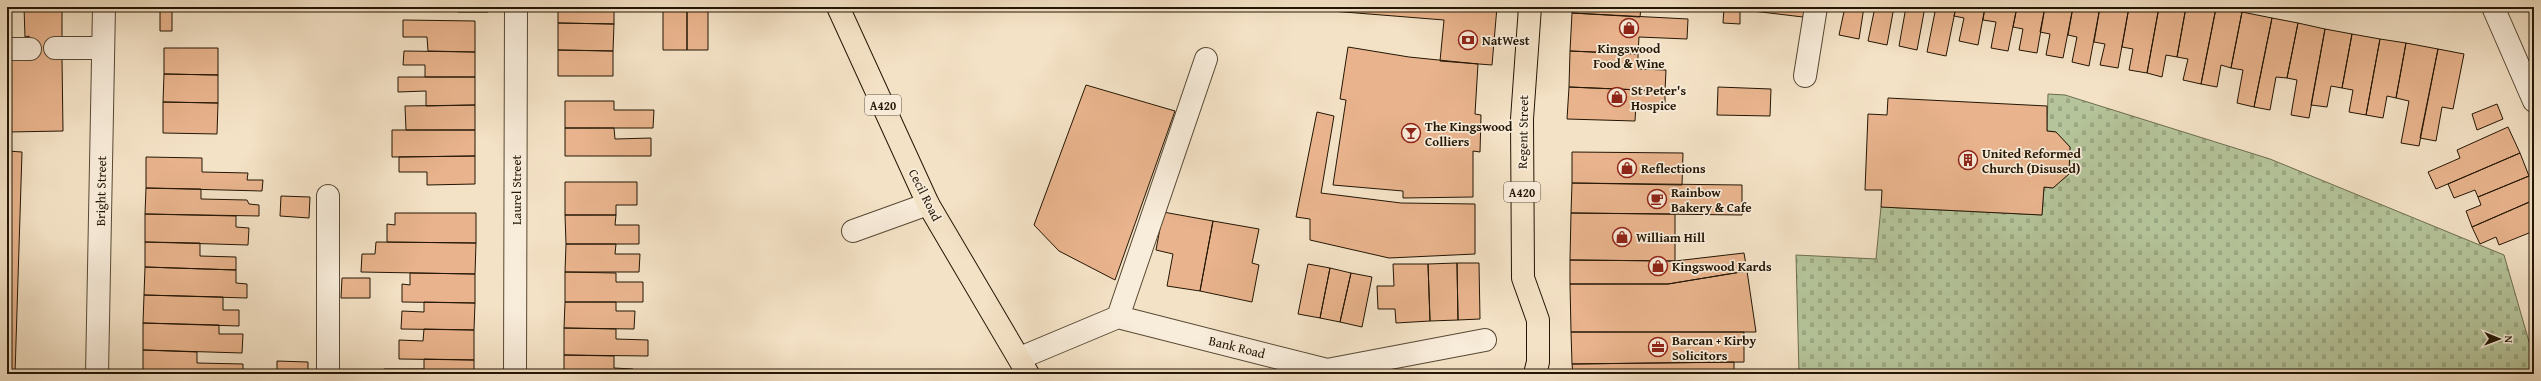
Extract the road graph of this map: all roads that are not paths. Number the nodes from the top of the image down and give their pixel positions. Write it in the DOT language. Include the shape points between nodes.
graph roads {
  1 [pos="104,7"];
  2 [pos="516,7"];
  3 [pos="838,7"];
  4 [pos="1530,7"];
  5 [pos="1816,7"];
  6 [pos="2488,8"];
  7 [pos="55,48"];
  8 [pos="103,48"];
  9 [pos="7,49"];
  10 [pos="30,49"];
  11 [pos="1206,60"];
  12 [pos="1805,76"];
  13 [pos="2534,101"];
  14 [pos="328,196"];
  15 [pos="928,204"];
  16 [pos="853,231"];
  17 [pos="1118,317"];
  18 [pos="1484,340"];
  19 [pos="1024,366"];
  20 [pos="98,374"];
  21 [pos="328,374"];
  22 [pos="515,374"];
  23 [pos="1535,374"];
  1 -- 8 [label="street, Bright Street"];
  2 -- 22 [label="street, Laurel Street"];
  3 -- 15 [label="main road, Cecil Road / A420"];
  4 -- 23 [label="main road, Regent Street / A420" via="1522,119 1523,278 1538,320 1538,362"];
  5 -- 12 [label="street"];
  6 -- 13 [label="street"];
  7 -- 8 [label="street"];
  8 -- 20 [label="street, Bright Street"];
  9 -- 10 [label="street"];
  11 -- 17 [label="street"];
  14 -- 21 [label="street"];
  15 -- 16 [label="street"];
  15 -- 19 [label="main road, Cecil Road / A420"];
  17 -- 18 [label="street, Bank Road" via="1327,370"];
  17 -- 19 [label="street"];
}
